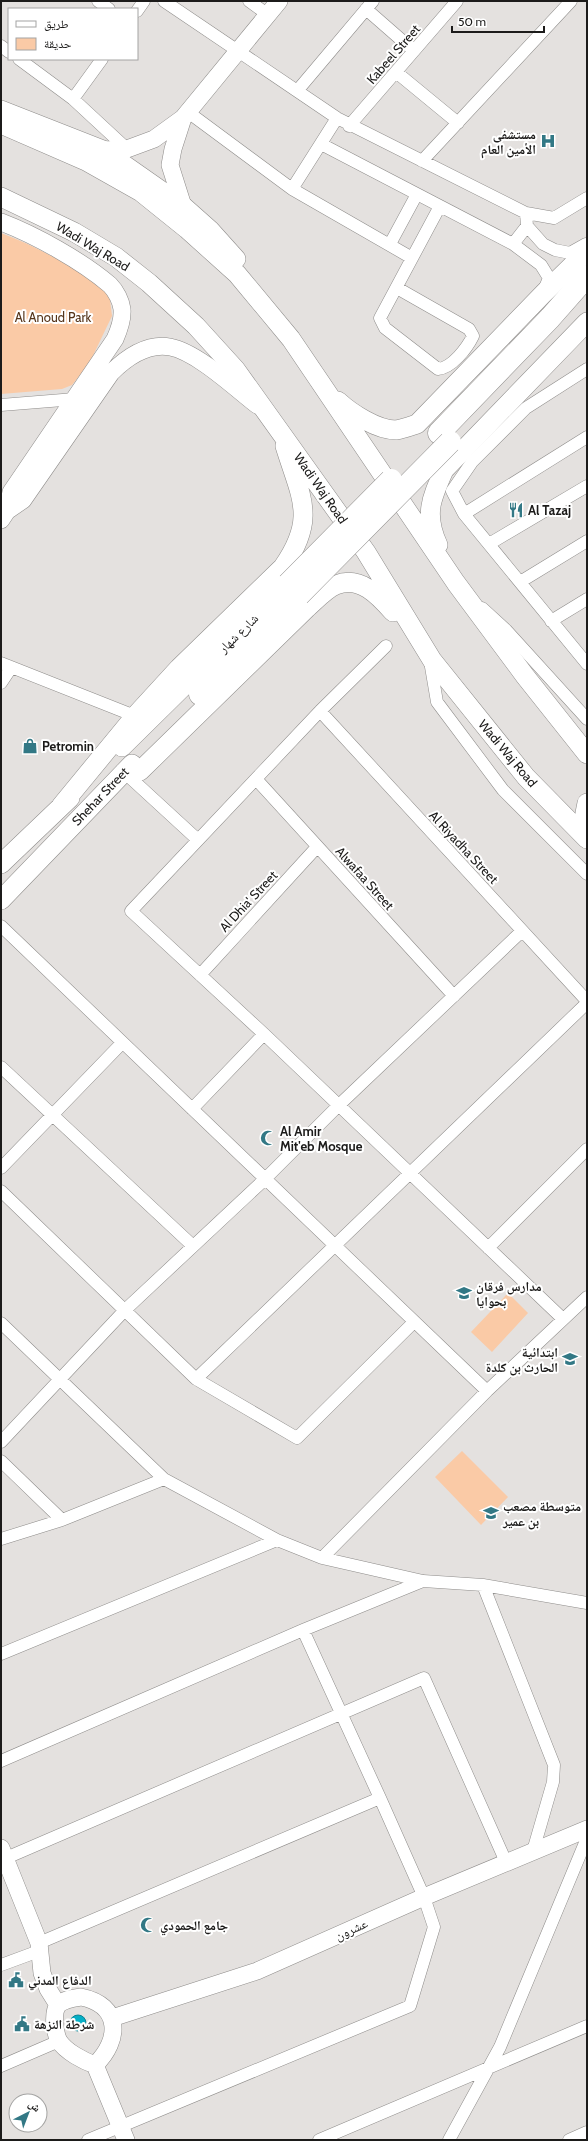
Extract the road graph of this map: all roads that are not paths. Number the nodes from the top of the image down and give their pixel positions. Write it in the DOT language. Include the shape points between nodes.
graph roads {
  1 [pos="98,1"];
  2 [pos="144,1"];
  3 [pos="164,1"];
  4 [pos="249,1"];
  5 [pos="280,1"];
  6 [pos="457,1"];
  7 [pos="571,1"];
  8 [pos="369,5"];
  9 [pos="108,8"];
  10 [pos="138,10"];
  11 [pos="267,14"];
  12 [pos="237,51"];
  13 [pos="414,51"];
  14 [pos="20,60"];
  15 [pos="101,60"];
  16 [pos="396,72"];
  17 [pos="297,91"];
  18 [pos="73,99"];
  19 [pos="1,110"];
  20 [pos="186,115"];
  21 [pos="337,118"];
  22 [pos="458,122"];
  23 [pos="1,124"];
  24 [pos="349,126"];
  25 [pos="321,144"];
  26 [pos="127,149"];
  27 [pos="102,150"];
  28 [pos="422,161"];
  29 [pos="292,189"];
  30 [pos="417,194"];
  31 [pos="1,197"];
  32 [pos="587,198"];
  33 [pos="183,206"];
  34 [pos="440,206"];
  35 [pos="526,213"];
  36 [pos="1,222"];
  37 [pos="527,226"];
  38 [pos="390,244"];
  39 [pos="513,244"];
  40 [pos="587,244"];
  41 [pos="587,251"];
  42 [pos="412,258"];
  43 [pos="587,276"];
  44 [pos="397,288"];
  45 [pos="542,294"];
  46 [pos="587,299"];
  47 [pos="587,322"];
  48 [pos="291,339"];
  49 [pos="587,369"];
  50 [pos="319,383"];
  51 [pos="75,399"];
  52 [pos="1,405"];
  53 [pos="264,410"];
  54 [pos="280,430"];
  55 [pos="444,437"];
  56 [pos="587,437"];
  57 [pos="587,486"];
  58 [pos="3,513"];
  59 [pos="464,514"];
  60 [pos="587,541"];
  61 [pos="489,544"];
  62 [pos="520,582"];
  63 [pos="456,583"];
  64 [pos="587,599"];
  65 [pos="552,621"];
  66 [pos="386,646"];
  67 [pos="425,649"];
  68 [pos="583,652"];
  69 [pos="587,664"];
  70 [pos="6,665"];
  71 [pos="1,683"];
  72 [pos="194,688"];
  73 [pos="320,711"];
  74 [pos="585,713"];
  75 [pos="135,716"];
  76 [pos="587,754"];
  77 [pos="124,772"];
  78 [pos="256,779"];
  79 [pos="587,803"];
  80 [pos="61,806"];
  81 [pos="587,819"];
  82 [pos="587,838"];
  83 [pos="198,840"];
  84 [pos="317,847"];
  85 [pos="1,864"];
  86 [pos="587,874"];
  87 [pos="1,900"];
  88 [pos="1,926"];
  89 [pos="522,931"];
  90 [pos="200,975"];
  91 [pos="454,996"];
  92 [pos="587,1002"];
  93 [pos="264,1034"];
  94 [pos="122,1043"];
  95 [pos="1,1067"];
  96 [pos="339,1105"];
  97 [pos="192,1109"];
  98 [pos="52,1115"];
  99 [pos="587,1149"];
  100 [pos="1,1168"];
  101 [pos="410,1173"];
  102 [pos="265,1179"];
  103 [pos="1,1191"];
  104 [pos="193,1246"];
  105 [pos="335,1246"];
  106 [pos="488,1248"];
  107 [pos="587,1296"];
  108 [pos="125,1310"];
  109 [pos="563,1319"];
  110 [pos="414,1322"];
  111 [pos="1,1323"];
  112 [pos="59,1379"];
  113 [pos="196,1379"];
  114 [pos="487,1391"];
  115 [pos="1,1442"];
  116 [pos="1,1461"];
  117 [pos="164,1479"];
  118 [pos="62,1520"];
  119 [pos="1,1539"];
  120 [pos="277,1540"];
  121 [pos="322,1558"];
  122 [pos="424,1581"];
  123 [pos="483,1585"];
  124 [pos="587,1603"];
  125 [pos="303,1630"];
  126 [pos="1,1654"];
  127 [pos="342,1714"];
  128 [pos="1,1761"];
  129 [pos="380,1798"];
  130 [pos="587,1829"];
  131 [pos="587,1838"];
  132 [pos="533,1851"];
  133 [pos="3,1853"];
  134 [pos="506,1862"];
  135 [pos="424,1897"];
  136 [pos="39,1947"];
  137 [pos="1,1965"];
  138 [pos="58,2006"];
  139 [pos="112,2018"];
  140 [pos="587,2026"];
  141 [pos="59,2042"];
  142 [pos="95,2065"];
  143 [pos="1,2066"];
  144 [pos="489,2068"];
  145 [pos="587,2132"];
  146 [pos="123,2133"];
  147 [pos="88,2140"];
  148 [pos="319,2140"];
  149 [pos="449,2140"];
  150 [pos="569,2140"];
  1 -- 9 [label="street"];
  2 -- 10 [label="street"];
  3 -- 12 [label="street"];
  4 -- 11 [label="street"];
  5 -- 11 [label="street"];
  6 -- 13 [label="street, Kabeel Street"];
  7 -- 22 [label="street"];
  8 -- 13 [label="street"];
  8 -- 17 [label="street"];
  11 -- 12 [label="street"];
  12 -- 17 [label="street"];
  12 -- 20 [label="street"];
  13 -- 16 [label="street, Kabeel Street"];
  14 -- 18 [label="street"];
  15 -- 18 [label="street"];
  16 -- 22 [label="street"];
  16 -- 24 [label="street, Kabeel Street"];
  17 -- 21 [label="street"];
  18 -- 26 [label="street"];
  19 -- 27 [label="main road"];
  20 -- 26 [label="street" via="154,139"];
  20 -- 29 [label="street"];
  20 -- 33 [label="street" via="173,149 170,165"];
  21 -- 24 [label="street"];
  21 -- 25 [label="street"];
  22 -- 28 [label="street"];
  23 -- 48 [label="main road" via="86,161 141,192 237,274"];
  24 -- 28 [label="street"];
  25 -- 29 [label="street"];
  25 -- 30 [label="street"];
  26 -- 27 [label="street"];
  27 -- 33 [label="main road"];
  28 -- 35 [label="street"];
  29 -- 38 [label="street"];
  30 -- 34 [label="street"];
  30 -- 38 [label="street"];
  31 -- 53 [label="main road, Wadi Waj Road" via="74,232 116,257 149,283 196,326 236,370"];
  32 -- 35 [label="street" via="554,218"];
  33 -- 48 [label="main road" via="210,230 248,271"];
  34 -- 39 [label="street"];
  34 -- 42 [label="street"];
  35 -- 37 [label="street"];
  36 -- 51 [label="street" via="44,242 87,269 111,286 118,296 122,309 121,323 115,339"];
  37 -- 39 [label="street"];
  37 -- 40 [label="street" via="543,244 555,250 570,254"];
  38 -- 42 [label="street"];
  39 -- 45 [label="street" via="546,271 549,278"];
  41 -- 45 [label="main road"];
  42 -- 44 [label="street"];
  43 -- 55 [label="highway"];
  44 -- 44 [label="street" via="380,318 385,328 438,369 445,368 473,336 469,329"];
  45 -- 50 [label="main road" via="418,424 396,430 375,424 352,414"];
  46 -- 55 [label="highway"];
  47 -- 63 [label="main road" via="444,470 433,494 431,529"];
  48 -- 50 [label="main road"];
  49 -- 59 [label="street" via="526,408 472,462 452,491"];
  50 -- 63 [label="main road"];
  51 -- 52 [label="street"];
  51 -- 58 [label="street" via="11,492"];
  53 -- 54 [label="main road, Wadi Waj Road"];
  53 -- 58 [label="street" via="187,354 171,347 155,347 140,352 124,360 111,373 23,500"];
  54 -- 67 [label="main road, Wadi Waj Road" via="366,552"];
  54 -- 75 [label="main road" via="304,505 302,532 295,548 283,567 179,668"];
  55 -- 72 [label="highway, bridge"];
  56 -- 59 [label="street"];
  57 -- 61 [label="street"];
  59 -- 61 [label="street"];
  60 -- 62 [label="street"];
  61 -- 62 [label="street"];
  62 -- 65 [label="street"];
  63 -- 74 [label="street" via="506,630"];
  63 -- 76 [label="main road"];
  64 -- 65 [label="street"];
  65 -- 68 [label="street"];
  66 -- 73 [label="street"];
  67 -- 77 [label="main road" via="376,594 355,582 336,585 307,608 140,771"];
  67 -- 82 [label="main road, Wadi Waj Road" via="526,777"];
  67 -- 86 [label="street" via="437,702 503,790"];
  68 -- 69 [label="street"];
  70 -- 71 [label="street"];
  70 -- 75 [label="street"];
  72 -- 77 [label="main road, Shehar Street"];
  72 -- 80 [label="main road, Shehar Street"];
  73 -- 78 [label="street"];
  73 -- 89 [label="street, Al Riyadha Street"];
  75 -- 80 [label="main road"];
  77 -- 83 [label="street"];
  77 -- 87 [label="main road, Shehar Street"];
  78 -- 83 [label="street"];
  78 -- 84 [label="street, Alwafaa Street"];
  79 -- 81 [label="main road"];
  80 -- 85 [label="main road, Shehar Street"];
  83 -- 90 [label="street" via="131,911"];
  84 -- 90 [label="street, Al Dhia' Street"];
  84 -- 91 [label="street, Alwafaa Street"];
  88 -- 94 [label="street"];
  89 -- 91 [label="street"];
  89 -- 92 [label="street, Al Riyadha Street"];
  90 -- 93 [label="street"];
  91 -- 96 [label="street"];
  92 -- 101 [label="street"];
  93 -- 96 [label="street"];
  93 -- 97 [label="street"];
  94 -- 97 [label="street"];
  94 -- 98 [label="street"];
  95 -- 98 [label="street"];
  96 -- 101 [label="street"];
  96 -- 102 [label="street"];
  97 -- 102 [label="street"];
  98 -- 100 [label="street"];
  98 -- 104 [label="street"];
  99 -- 106 [label="street"];
  101 -- 105 [label="street"];
  101 -- 106 [label="street"];
  102 -- 104 [label="street"];
  102 -- 105 [label="street"];
  103 -- 108 [label="street"];
  104 -- 108 [label="street"];
  105 -- 110 [label="street"];
  105 -- 113 [label="street"];
  106 -- 109 [label="street"];
  107 -- 109 [label="street"];
  108 -- 112 [label="street"];
  108 -- 113 [label="street"];
  109 -- 114 [label="street"];
  110 -- 113 [label="street" via="297,1438"];
  110 -- 114 [label="street"];
  111 -- 112 [label="street"];
  112 -- 115 [label="street"];
  112 -- 117 [label="street"];
  114 -- 121 [label="street"];
  116 -- 118 [label="street"];
  117 -- 118 [label="street"];
  117 -- 120 [label="street"];
  118 -- 119 [label="street"];
  120 -- 121 [label="street"];
  120 -- 126 [label="street"];
  121 -- 122 [label="street"];
  122 -- 123 [label="street"];
  122 -- 125 [label="street"];
  123 -- 124 [label="street"];
  123 -- 132 [label="street" via="554,1765 553,1782"];
  125 -- 127 [label="street"];
  125 -- 128 [label="street"];
  127 -- 129 [label="street"];
  127 -- 133 [label="street"];
  127 -- 134 [label="street" via="424,1678"];
  129 -- 135 [label="street"];
  129 -- 136 [label="street"];
  130 -- 132 [label="street, عشرون"];
  131 -- 144 [label="street"];
  132 -- 134 [label="street, عشرون"];
  133 -- 136 [label="street"];
  134 -- 135 [label="street, عشرون"];
  135 -- 139 [label="street, عشرون" via="257,1971"];
  135 -- 146 [label="street" via="434,1927 410,2006"];
  136 -- 137 [label="street"];
  136 -- 138 [label="street" via="42,1973"];
  138 -- 139 [label="street" via="69,1999 81,1997 103,2006"];
  138 -- 141 [label="street" via="55,2022"];
  139 -- 142 [label="street" via="113,2035 106,2053"];
  140 -- 144 [label="street"];
  141 -- 142 [label="street"];
  141 -- 143 [label="street"];
  142 -- 146 [label="street"];
  144 -- 148 [label="street"];
  144 -- 149 [label="street"];
  145 -- 150 [label="street"];
  146 -- 147 [label="street"];
}
